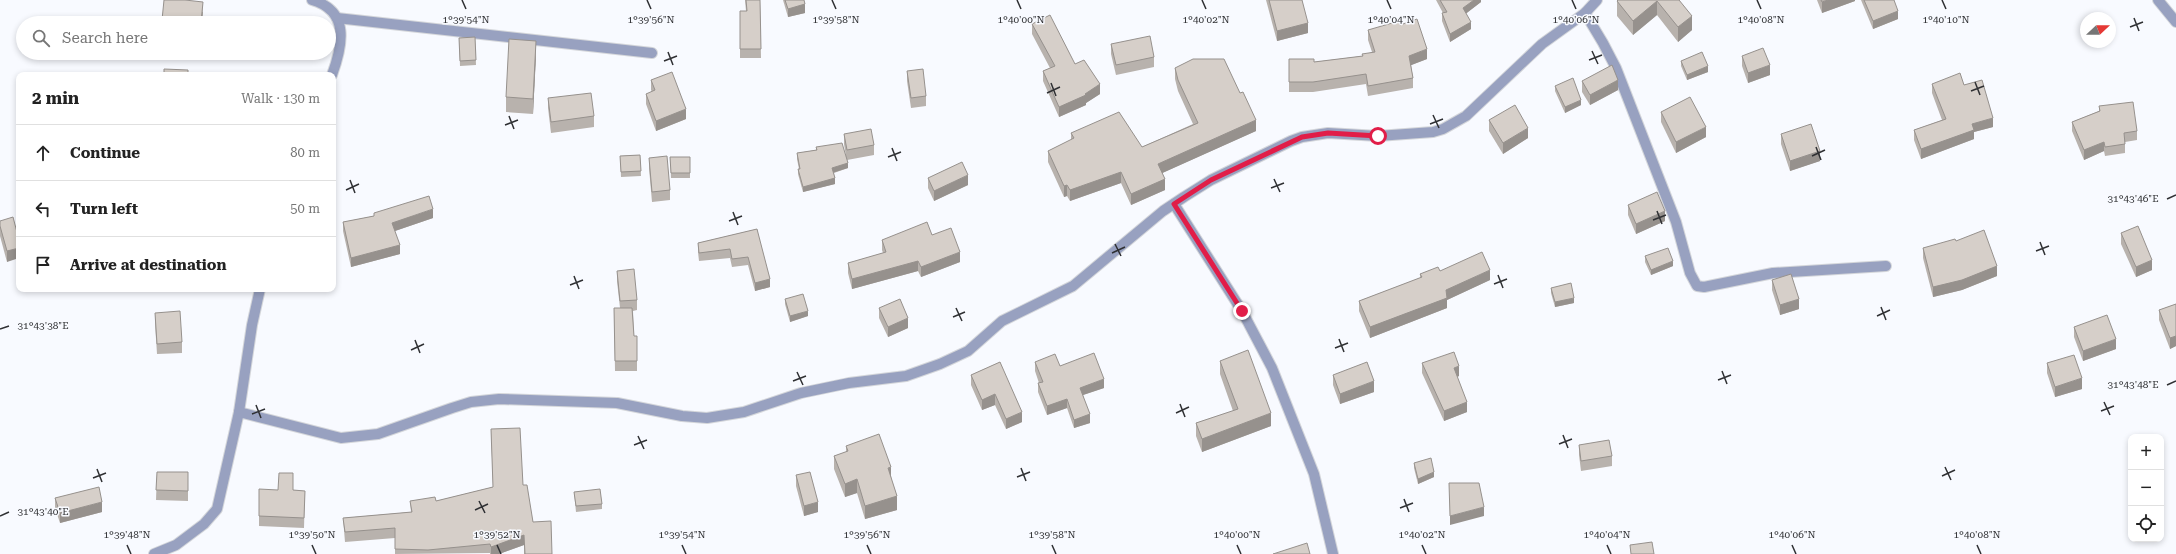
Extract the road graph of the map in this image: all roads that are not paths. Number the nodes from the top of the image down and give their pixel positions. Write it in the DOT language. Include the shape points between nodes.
graph roads {
  1 [pos="312,0"];
  2 [pos="1597,0"];
  3 [pos="2158,0"];
  4 [pos="1585,13"];
  5 [pos="336,16"];
  6 [pos="337,18"];
  7 [pos="2176,22"];
  8 [pos="652,53"];
  9 [pos="333,72"];
  10 [pos="1174,204"];
  11 [pos="1886,266"];
  12 [pos="259,292"];
  13 [pos="239,412"];
  14 [pos="154,554"];
  15 [pos="1333,554"];
  1 -- 5 [label="street" via="330,8"];
  2 -- 4 [label="street"];
  3 -- 7 [label="street"];
  4 -- 10 [label="street" via="1542,44 1466,116 1443,129 1378,136 1328,133 1302,137 1211,180"];
  4 -- 11 [label="street" via="1616,68 1676,222 1690,273 1697,286 1704,287 1773,274"];
  6 -- 8 [label="street"];
  6 -- 9 [label="street" via="341,37"];
  10 -- 13 [label="street" via="1073,286 1002,321 972,348 960,355 906,376 849,383 801,393 744,412 707,418 682,416 617,403 498,399 471,402 378,434 352,438 341,438"];
  10 -- 15 [label="street" via="1242,311 1272,368 1314,474"];
  12 -- 13 [label="street"];
  13 -- 14 [label="street" via="217,509 204,524 176,544"];
}
